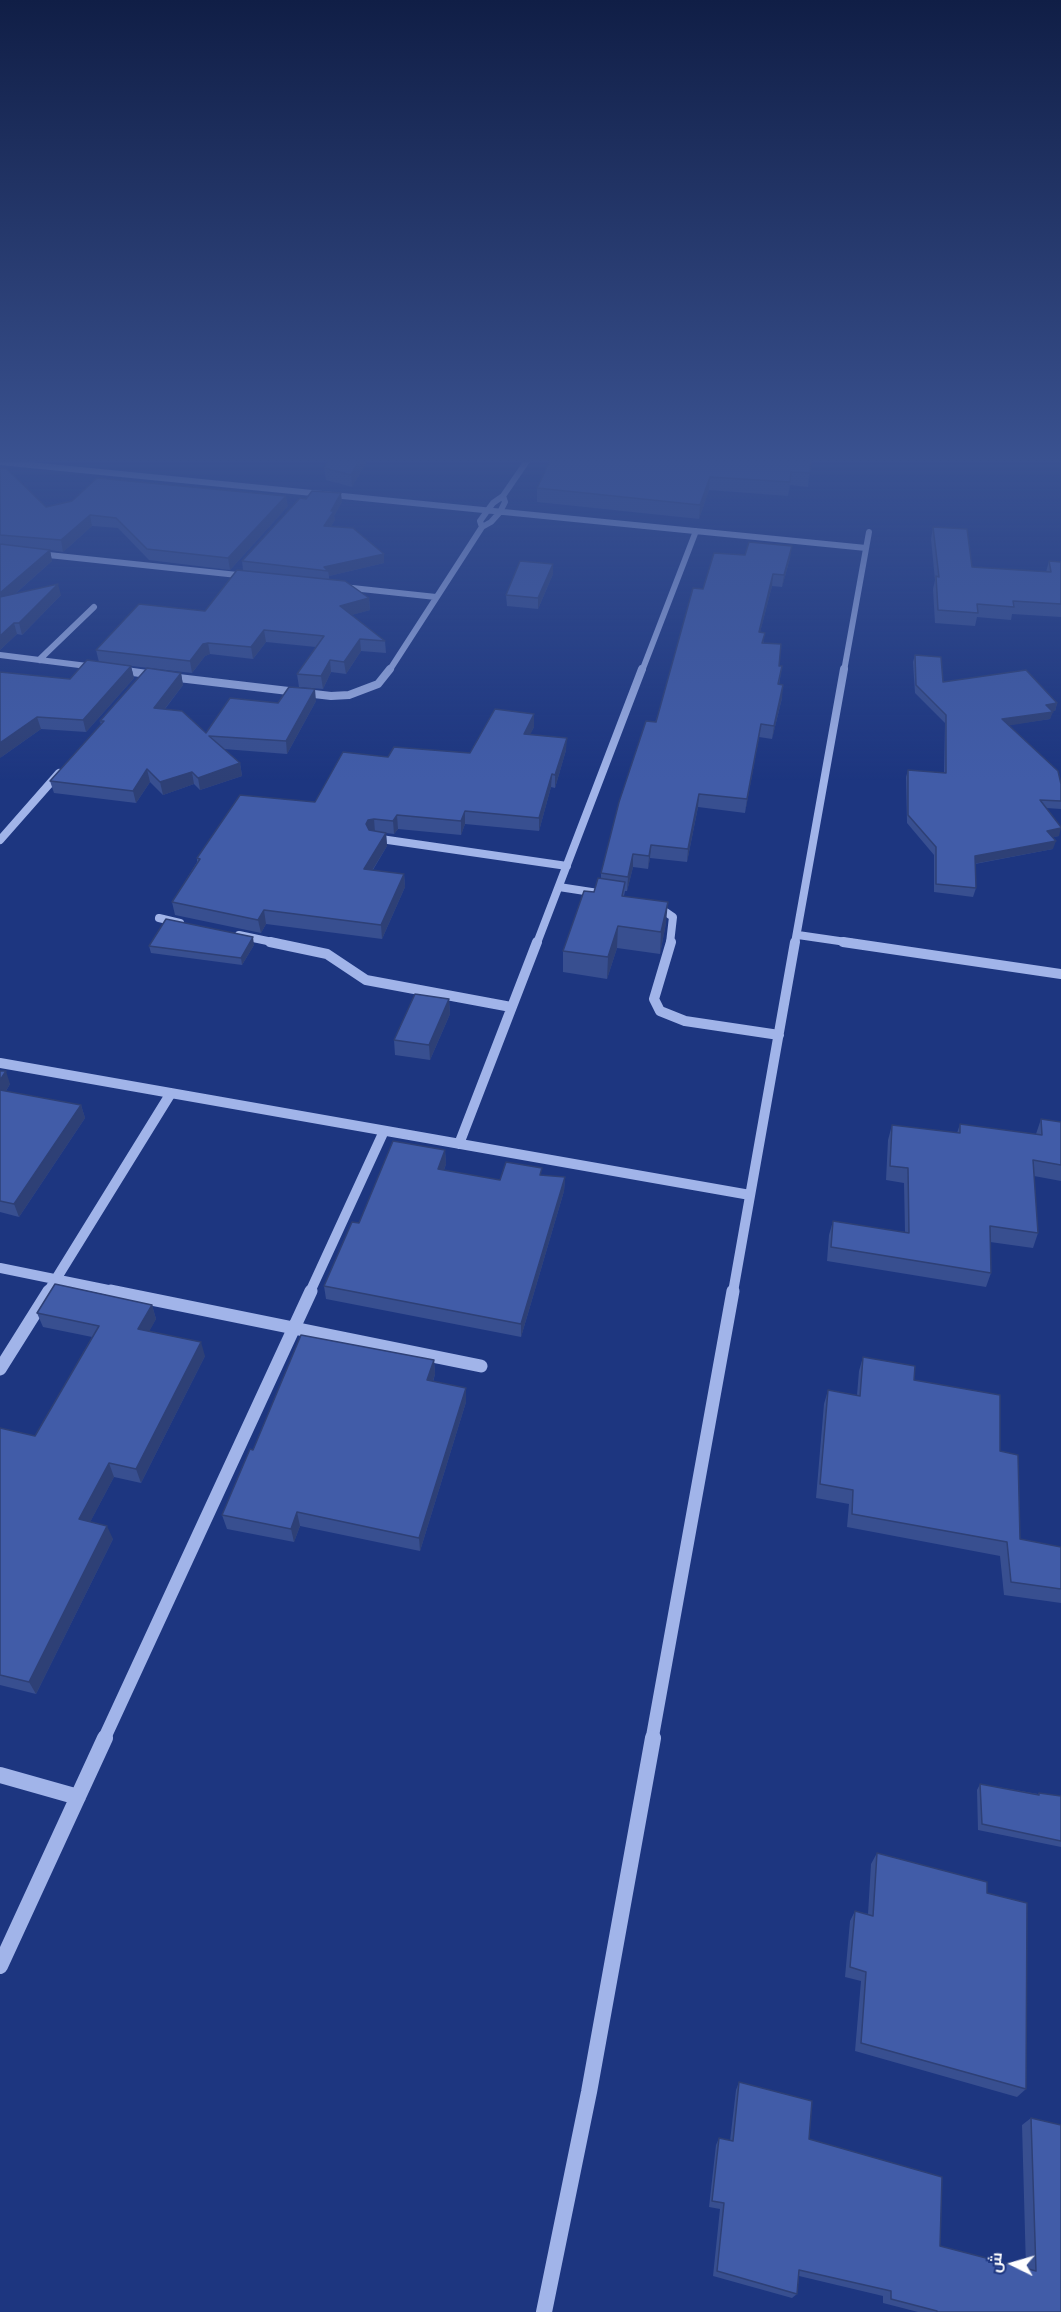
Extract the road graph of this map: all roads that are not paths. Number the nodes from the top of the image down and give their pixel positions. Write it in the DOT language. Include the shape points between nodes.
graph roads {
  1 [pos="156,566"];
  2 [pos="240,566"];
  3 [pos="456,566"];
  4 [pos="683,566"];
  5 [pos="863,566"];
  6 [pos="233,574"];
  7 [pos="255,577"];
  8 [pos="334,586"];
  9 [pos="436,597"];
  10 [pos="94,607"];
  11 [pos="0,655"];
  12 [pos="39,660"];
  13 [pos="103,668"];
  14 [pos="114,670"];
  15 [pos="146,674"];
  16 [pos="139,683"];
  17 [pos="68,762"];
  18 [pos="374,838"];
  19 [pos="0,840"];
  20 [pos="567,866"];
  21 [pos="559,887"];
  22 [pos="603,894"];
  23 [pos="645,903"];
  24 [pos="159,918"];
  25 [pos="193,925"];
  26 [pos="226,932"];
  27 [pos="798,935"];
  28 [pos="1061,974"];
  29 [pos="512,1007"];
  30 [pos="779,1035"];
  31 [pos="0,1063"];
  32 [pos="171,1093"];
  33 [pos="384,1131"];
  34 [pos="459,1144"];
  35 [pos="750,1195"];
  36 [pos="0,1268"];
  37 [pos="55,1280"];
  38 [pos="293,1328"];
  39 [pos="481,1366"];
  40 [pos="0,1369"];
  41 [pos="0,1775"];
  42 [pos="78,1797"];
  43 [pos="0,1966"];
  44 [pos="544,2312"];
  1 -- 6 [label="street"];
  2 -- 6 [label="street"];
  3 -- 9 [label="street"];
  4 -- 20 [label="street"];
  5 -- 27 [label="street"];
  6 -- 7 [label="street"];
  8 -- 9 [label="street"];
  9 -- 15 [label="street" via="386,676 357,693 314,695"];
  10 -- 12 [label="street"];
  11 -- 12 [label="street"];
  12 -- 13 [label="street"];
  14 -- 15 [label="street"];
  15 -- 16 [label="street"];
  17 -- 19 [label="street"];
  18 -- 20 [label="street"];
  20 -- 21 [label="street"];
  21 -- 22 [label="street"];
  21 -- 29 [label="street"];
  23 -- 30 [label="street" via="672,917 672,937 654,999 660,1011 685,1021"];
  24 -- 25 [label="street"];
  26 -- 29 [label="street" via="327,954 366,980"];
  27 -- 28 [label="street"];
  27 -- 30 [label="street"];
  29 -- 34 [label="street"];
  30 -- 35 [label="street"];
  31 -- 32 [label="street"];
  32 -- 33 [label="street"];
  32 -- 37 [label="street"];
  33 -- 34 [label="street"];
  33 -- 38 [label="street"];
  34 -- 35 [label="street"];
  35 -- 44 [label="street" via="589,2092"];
  36 -- 37 [label="street"];
  37 -- 38 [label="street"];
  37 -- 40 [label="street"];
  38 -- 39 [label="street"];
  38 -- 42 [label="street"];
  41 -- 42 [label="street"];
  42 -- 43 [label="street"];
}
